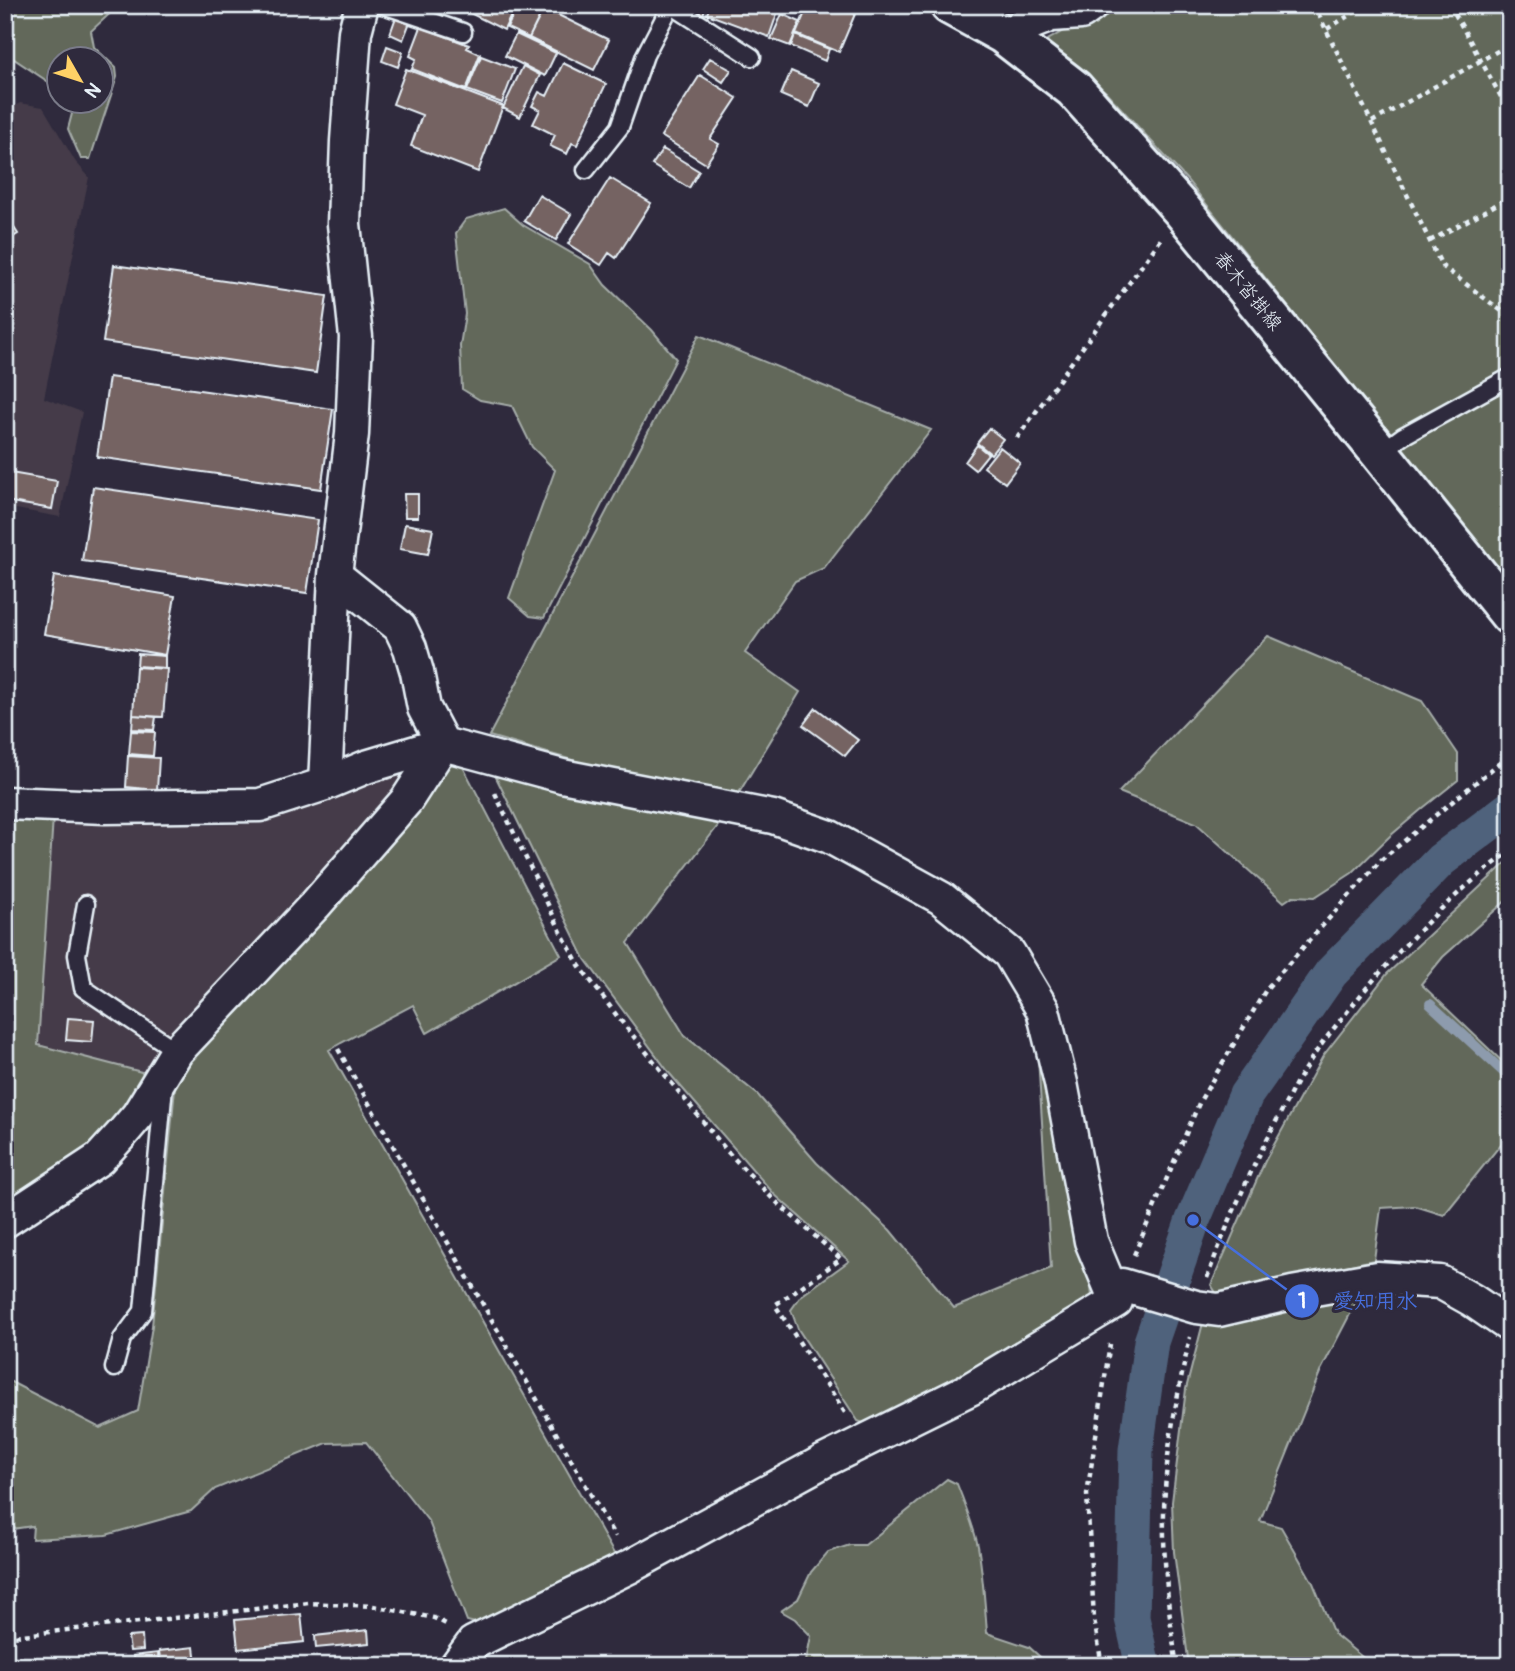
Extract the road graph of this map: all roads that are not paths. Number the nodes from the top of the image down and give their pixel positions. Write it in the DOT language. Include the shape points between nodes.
graph roads {
  1 [pos="362,5"];
  2 [pos="383,5"];
  3 [pos="671,5"];
  4 [pos="950,5"];
  5 [pos="1092,5"];
  6 [pos="463,32"];
  7 [pos="1003,34"];
  8 [pos="752,57"];
  9 [pos="586,170"];
  10 [pos="1510,377"];
  11 [pos="1381,453"];
  12 [pos="335,575"];
  13 [pos="1510,615"];
  14 [pos="443,744"];
  15 [pos="325,783"];
  16 [pos="5,803"];
  17 [pos="86,904"];
  18 [pos="171,1060"];
  19 [pos="5,1221"];
  20 [pos="1119,1293"];
  21 [pos="1510,1326"];
  22 [pos="114,1368"];
  23 [pos="465,1654"];
  1 -- 12 [label="street" via="355,32 344,224 356,337 352,434"];
  2 -- 6 [label="lane"];
  3 -- 8 [label="lane"];
  3 -- 9 [label="lane" via="645,55 620,127"];
  4 -- 7 [label="main road, 春木沓掛線"];
  5 -- 7 [label="street" via="1081,13 1051,15"];
  7 -- 11 [label="main road, 春木沓掛線" via="1074,89 1182,210"];
  10 -- 11 [label="lane"];
  11 -- 13 [label="main road, 春木沓掛線"];
  12 -- 14 [label="street" via="400,627 410,648 424,708"];
  12 -- 15 [label="street"];
  14 -- 15 [label="street"];
  14 -- 18 [label="street" via="406,801"];
  14 -- 20 [label="street" via="562,776 773,817 830,837 941,898 1009,953 1043,1010 1091,1241"];
  15 -- 16 [label="street" via="260,806"];
  17 -- 18 [label="lane" via="77,955 83,988"];
  18 -- 19 [label="street" via="138,1115 99,1159"];
  18 -- 22 [label="lane" via="143,1311 122,1339"];
  20 -- 21 [label="street" via="1219,1310 1377,1278 1440,1282"];
  20 -- 23 [label="street" via="972,1388"];
}
